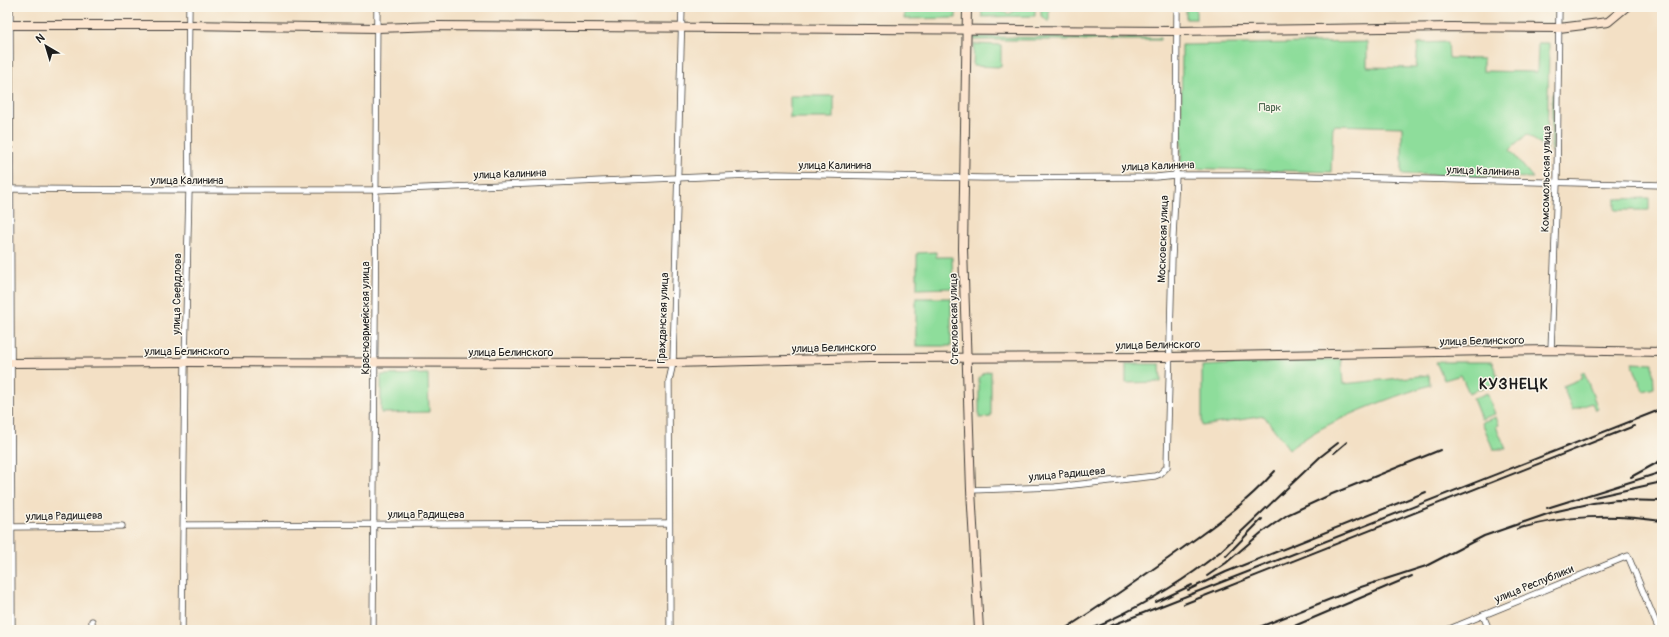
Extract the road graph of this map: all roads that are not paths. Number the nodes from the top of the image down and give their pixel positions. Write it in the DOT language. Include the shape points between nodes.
graph roads {
  1 [pos="10,7"];
  2 [pos="189,7"];
  3 [pos="377,7"];
  4 [pos="682,7"];
  5 [pos="967,7"];
  6 [pos="1177,7"];
  7 [pos="1559,7"];
  8 [pos="1626,7"];
  9 [pos="9,25"];
  10 [pos="189,25"];
  11 [pos="681,27"];
  12 [pos="377,28"];
  13 [pos="1559,28"];
  14 [pos="966,30"];
  15 [pos="1177,30"];
  16 [pos="1176,174"];
  17 [pos="677,177"];
  18 [pos="964,177"];
  19 [pos="1557,183"];
  20 [pos="1662,185"];
  21 [pos="9,189"];
  22 [pos="189,190"];
  23 [pos="376,190"];
  24 [pos="1551,350"];
  25 [pos="1662,352"];
  26 [pos="1170,356"];
  27 [pos="966,358"];
  28 [pos="185,362"];
  29 [pos="9,363"];
  30 [pos="375,363"];
  31 [pos="673,363"];
  32 [pos="1164,471"];
  33 [pos="971,490"];
  34 [pos="669,522"];
  35 [pos="184,525"];
  36 [pos="374,525"];
  37 [pos="122,526"];
  38 [pos="9,527"];
  39 [pos="1484,616"];
  40 [pos="92,621"];
  41 [pos="12,630"];
  42 [pos="92,630"];
  43 [pos="182,630"];
  44 [pos="373,630"];
  45 [pos="670,630"];
  46 [pos="979,630"];
  47 [pos="1447,630"];
  48 [pos="1489,630"];
  49 [pos="1659,630"];
  1 -- 9 [label="street"];
  2 -- 10 [label="street, улица Свердлова"];
  3 -- 12 [label="street, Красноармейская улица"];
  4 -- 11 [label="street, Гражданская улица"];
  5 -- 14 [label="street, Стекловская улица"];
  6 -- 15 [label="street, Московская улица"];
  7 -- 13 [label="street, Комсомольская улица"];
  8 -- 13 [label="street" via="1608,22"];
  9 -- 10 [label="street"];
  9 -- 21 [label="street"];
  10 -- 12 [label="street"];
  10 -- 22 [label="street, улица Свердлова"];
  11 -- 12 [label="street"];
  11 -- 14 [label="street"];
  11 -- 17 [label="street, Гражданская улица"];
  12 -- 23 [label="street, Красноармейская улица"];
  13 -- 15 [label="street"];
  13 -- 19 [label="street, Комсомольская улица"];
  14 -- 15 [label="street"];
  14 -- 18 [label="street, Стекловская улица"];
  15 -- 16 [label="street, Московская улица"];
  16 -- 18 [label="street, улица Калинина" via="1156,177"];
  16 -- 19 [label="street, улица Калинина"];
  16 -- 26 [label="street, Московская улица"];
  17 -- 18 [label="street, улица Калинина" via="776,174"];
  17 -- 23 [label="street, улица Калинина"];
  17 -- 31 [label="street, Гражданская улица"];
  18 -- 27 [label="street, Стекловская улица"];
  19 -- 20 [label="street, улица Калинина"];
  19 -- 24 [label="street, Комсомольская улица"];
  21 -- 22 [label="street, улица Калинина"];
  21 -- 29 [label="street"];
  22 -- 23 [label="street, улица Калинина"];
  22 -- 28 [label="street, улица Свердлова"];
  23 -- 30 [label="street, Красноармейская улица"];
  24 -- 25 [label="street, улица Белинского"];
  24 -- 26 [label="street, улица Белинского"];
  26 -- 27 [label="street, улица Белинского"];
  26 -- 32 [label="street, Московская улица" via="1168,463"];
  27 -- 31 [label="street, улица Белинского"];
  27 -- 33 [label="street, Стекловская улица"];
  28 -- 29 [label="street, улица Белинского"];
  28 -- 30 [label="street, улица Белинского"];
  28 -- 35 [label="street, улица Свердлова"];
  29 -- 38 [label="street"];
  30 -- 31 [label="street, улица Белинского"];
  30 -- 36 [label="street, Красноармейская улица"];
  31 -- 34 [label="street, Гражданская улица" via="669,381"];
  32 -- 33 [label="street, улица Радищева" via="1155,476 1055,486"];
  33 -- 46 [label="street, Стекловская улица"];
  34 -- 36 [label="street, улица Радищева"];
  34 -- 45 [label="street, Гражданская улица"];
  35 -- 36 [label="street, улица Радищева"];
  35 -- 43 [label="street, улица Свердлова"];
  36 -- 44 [label="street, Красноармейская улица"];
  37 -- 38 [label="street, улица Радищева"];
  38 -- 41 [label="street"];
  39 -- 47 [label="street, улица Республики"];
  39 -- 48 [label="street"];
  39 -- 49 [label="street, улица Республики" via="1628,556"];
  40 -- 42 [label="street"];
}
